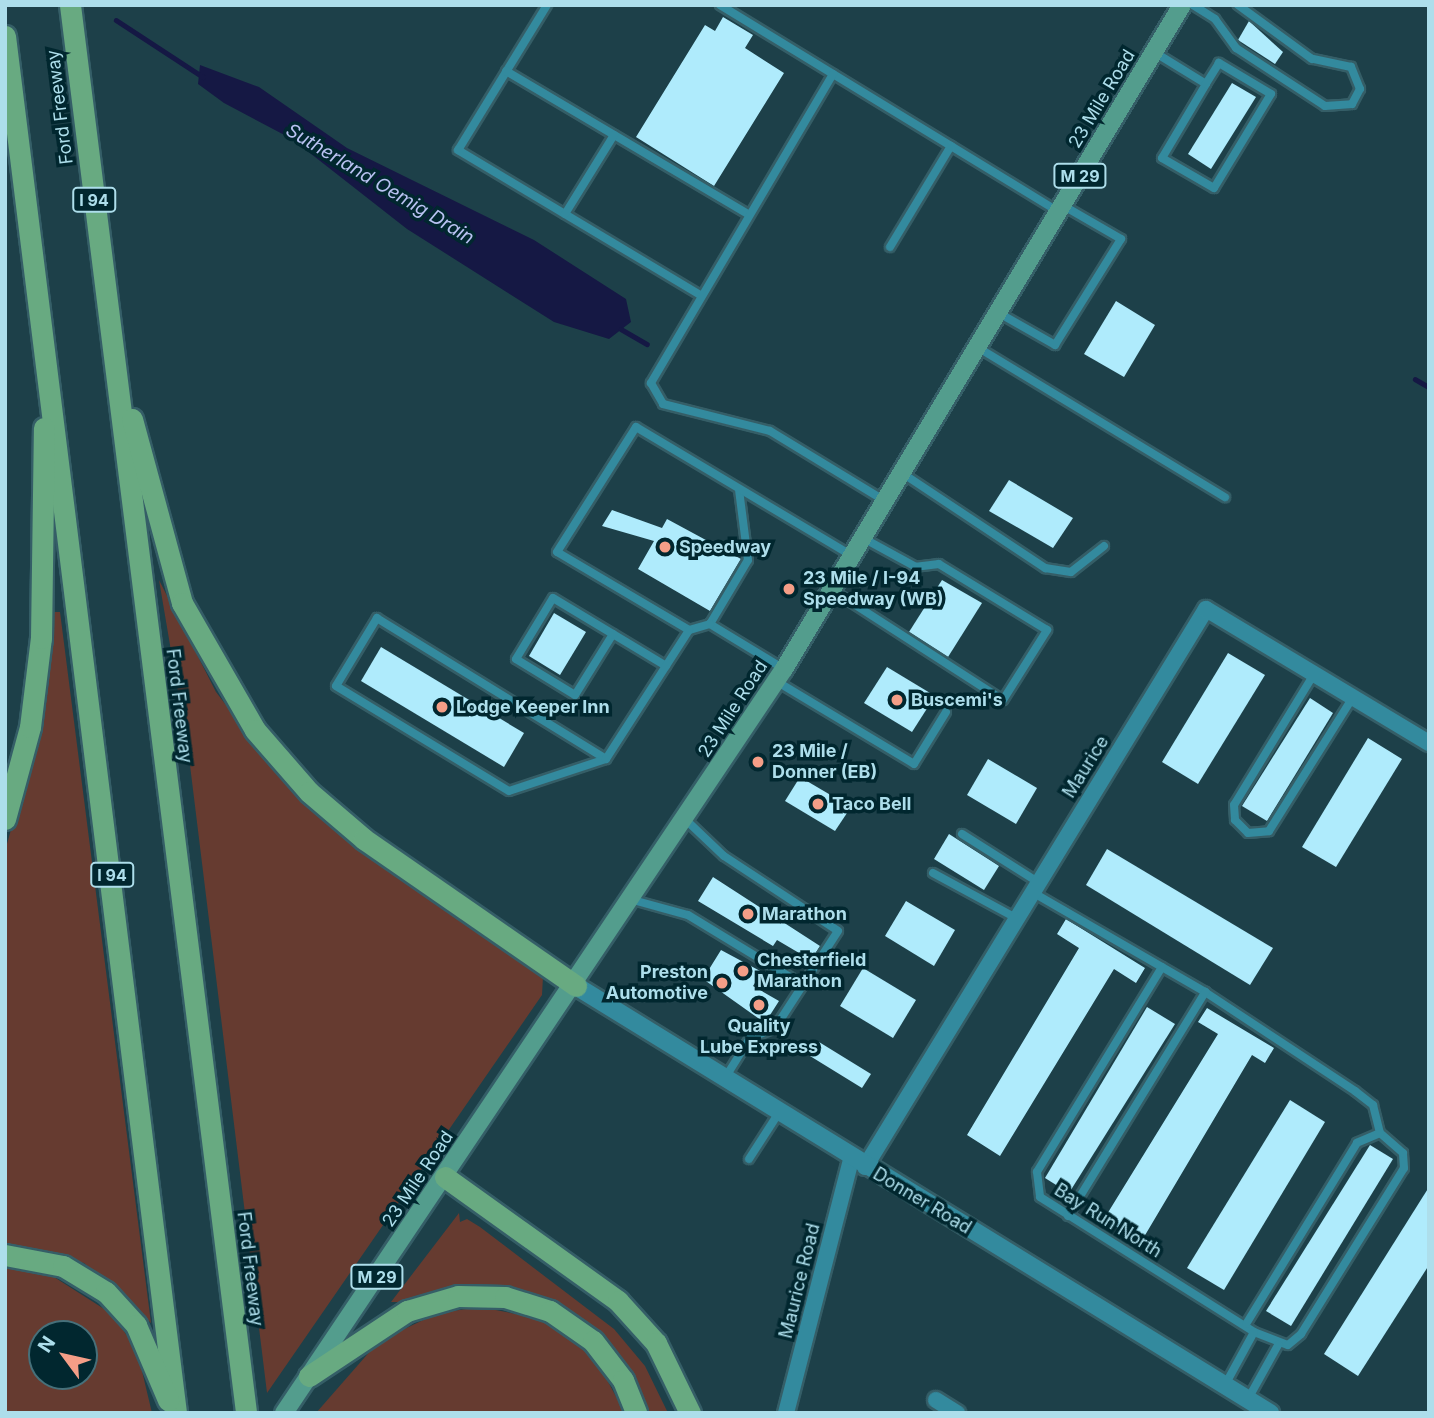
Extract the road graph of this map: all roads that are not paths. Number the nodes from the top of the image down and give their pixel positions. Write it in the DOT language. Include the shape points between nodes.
graph roads {
  1 [pos="70,5"];
  2 [pos="547,5"];
  3 [pos="720,5"];
  4 [pos="1182,5"];
  5 [pos="1193,5"];
  6 [pos="1238,5"];
  7 [pos="5,36"];
  8 [pos="1154,52"];
  9 [pos="506,71"];
  10 [pos="833,74"];
  11 [pos="1206,84"];
  12 [pos="614,135"];
  13 [pos="951,146"];
  14 [pos="1060,208"];
  15 [pos="565,214"];
  16 [pos="748,214"];
  17 [pos="890,247"];
  18 [pos="699,294"];
  19 [pos="106,307"];
  20 [pos="998,312"];
  21 [pos="43,339"];
  22 [pos="977,347"];
  23 [pos="902,473"];
  24 [pos="739,490"];
  25 [pos="1225,497"];
  26 [pos="885,501"];
  27 [pos="863,538"];
  28 [pos="1104,546"];
  29 [pos="852,556"];
  30 [pos="832,590"];
  31 [pos="710,624"];
  32 [pos="689,630"];
  33 [pos="613,634"];
  34 [pos="666,666"];
  35 [pos="1314,674"];
  36 [pos="780,675"];
  37 [pos="1353,697"];
  38 [pos="946,712"];
  39 [pos="1429,743"];
  40 [pos="606,760"];
  41 [pos="5,819"];
  42 [pos="686,820"];
  43 [pos="962,834"];
  44 [pos="933,873"];
  45 [pos="1035,887"];
  46 [pos="634,900"];
  47 [pos="1016,919"];
  48 [pos="1162,967"];
  49 [pos="803,985"];
  50 [pos="576,986"];
  51 [pos="1205,992"];
  52 [pos="724,1081"];
  53 [pos="778,1114"];
  54 [pos="1380,1133"];
  55 [pos="749,1158"];
  56 [pos="858,1163"];
  57 [pos="445,1177"];
  58 [pos="1068,1216"];
  59 [pos="5,1255"];
  60 [pos="1246,1324"];
  61 [pos="1254,1332"];
  62 [pos="1278,1345"];
  63 [pos="309,1376"];
  64 [pos="1225,1385"];
  65 [pos="936,1400"];
  66 [pos="288,1407"];
  67 [pos="1260,1408"];
  68 [pos="174,1413"];
  69 [pos="246,1413"];
  70 [pos="636,1413"];
  71 [pos="690,1413"];
  72 [pos="786,1413"];
  73 [pos="957,1413"];
  1 -- 19 [label="highway, Ford Freeway / I 94"];
  2 -- 9 [label="lane"];
  3 -- 10 [label="lane"];
  4 -- 8 [label="main road, 23 Mile Road / M 29"];
  5 -- 6 [label="lane" via="1215,19 1236,48 1325,106 1352,104 1360,89 1351,66 1312,59"];
  7 -- 21 [label="highway, I 94"];
  8 -- 11 [label="lane"];
  8 -- 14 [label="main road, 23 Mile Road / M 29"];
  9 -- 12 [label="lane"];
  9 -- 15 [label="lane" via="458,150"];
  10 -- 13 [label="lane"];
  10 -- 16 [label="lane"];
  11 -- 11 [label="lane" via="1161,158 1214,188 1271,94 1219,63"];
  12 -- 15 [label="lane"];
  12 -- 16 [label="lane"];
  13 -- 14 [label="lane"];
  13 -- 17 [label="lane"];
  14 -- 20 [label="main road, 23 Mile Road / M 29"];
  14 -- 20 [label="lane" via="1121,239 1055,345"];
  15 -- 18 [label="lane"];
  16 -- 18 [label="lane"];
  18 -- 26 [label="lane" via="653,375 657,400 770,431"];
  19 -- 50 [label="highway" via="167,565 234,702 279,760 337,817"];
  19 -- 69 [label="highway, Ford Freeway / I 94"];
  20 -- 22 [label="main road, 23 Mile Road / M 29"];
  21 -- 41 [label="highway" via="41,638 30,727"];
  21 -- 68 [label="highway, I 94"];
  22 -- 23 [label="main road, 23 Mile Road / M 29"];
  22 -- 25 [label="lane"];
  23 -- 26 [label="main road, 23 Mile Road / M 29"];
  23 -- 28 [label="lane" via="1045,568 1072,572"];
  24 -- 29 [label="lane"];
  24 -- 31 [label="lane" via="748,561"];
  24 -- 32 [label="lane" via="636,427 557,552"];
  26 -- 27 [label="main road, 23 Mile Road / M 29"];
  27 -- 29 [label="main road, 23 Mile Road / M 29"];
  27 -- 30 [label="lane" via="916,567 939,564 1047,630 1003,699"];
  29 -- 30 [label="main road, 23 Mile Road / M 29"];
  30 -- 36 [label="main road, 23 Mile Road / M 29"];
  31 -- 32 [label="lane"];
  31 -- 36 [label="lane"];
  32 -- 34 [label="lane"];
  33 -- 33 [label="lane" via="553,598 516,659 575,695"];
  33 -- 34 [label="lane"];
  34 -- 40 [label="lane"];
  35 -- 37 [label="street, Maurice"];
  35 -- 37 [label="lane" via="1234,805 1235,820 1248,833 1269,831"];
  35 -- 45 [label="street, Maurice" via="1206,609"];
  36 -- 38 [label="lane" via="914,764"];
  36 -- 42 [label="main road, 23 Mile Road / M 29"];
  37 -- 39 [label="street, Maurice"];
  40 -- 40 [label="lane" via="509,791 336,686 377,618"];
  42 -- 46 [label="main road, 23 Mile Road / M 29"];
  42 -- 49 [label="lane" via="724,856 838,931"];
  43 -- 45 [label="lane"];
  44 -- 47 [label="lane"];
  45 -- 47 [label="street, Maurice"];
  45 -- 48 [label="lane"];
  46 -- 49 [label="lane" via="688,915"];
  46 -- 50 [label="main road, 23 Mile Road / M 29"];
  47 -- 56 [label="street, Maurice"];
  48 -- 51 [label="lane"];
  48 -- 58 [label="lane, Bay Run North" via="1037,1172 1040,1197"];
  49 -- 52 [label="lane" via="775,1028 750,1038"];
  50 -- 52 [label="street, Donner Road"];
  50 -- 57 [label="main road, 23 Mile Road / M 29"];
  51 -- 54 [label="lane" via="1373,1105"];
  51 -- 58 [label="lane"];
  52 -- 53 [label="street, Donner Road"];
  53 -- 55 [label="lane"];
  53 -- 56 [label="street, Donner Road"];
  54 -- 60 [label="lane" via="1357,1143"];
  54 -- 62 [label="lane" via="1399,1146 1404,1168 1301,1335"];
  56 -- 64 [label="street, Donner Road"];
  56 -- 72 [label="street, Maurice Road"];
  57 -- 63 [label="main road, 23 Mile Road / M 29"];
  57 -- 71 [label="highway" via="625,1308 656,1343"];
  58 -- 60 [label="lane, Bay Run North"];
  59 -- 68 [label="highway" via="63,1266 106,1292 136,1325"];
  60 -- 61 [label="lane, Bay Run North"];
  61 -- 62 [label="lane, Bay Run North"];
  61 -- 64 [label="lane"];
  62 -- 67 [label="lane"];
  63 -- 66 [label="main road, 23 Mile Road / M 29"];
  63 -- 70 [label="highway" via="407,1311 458,1296 505,1297 550,1311 593,1341 623,1380"];
  64 -- 67 [label="street, Donner Road"];
  65 -- 73 [label="street"];
}
